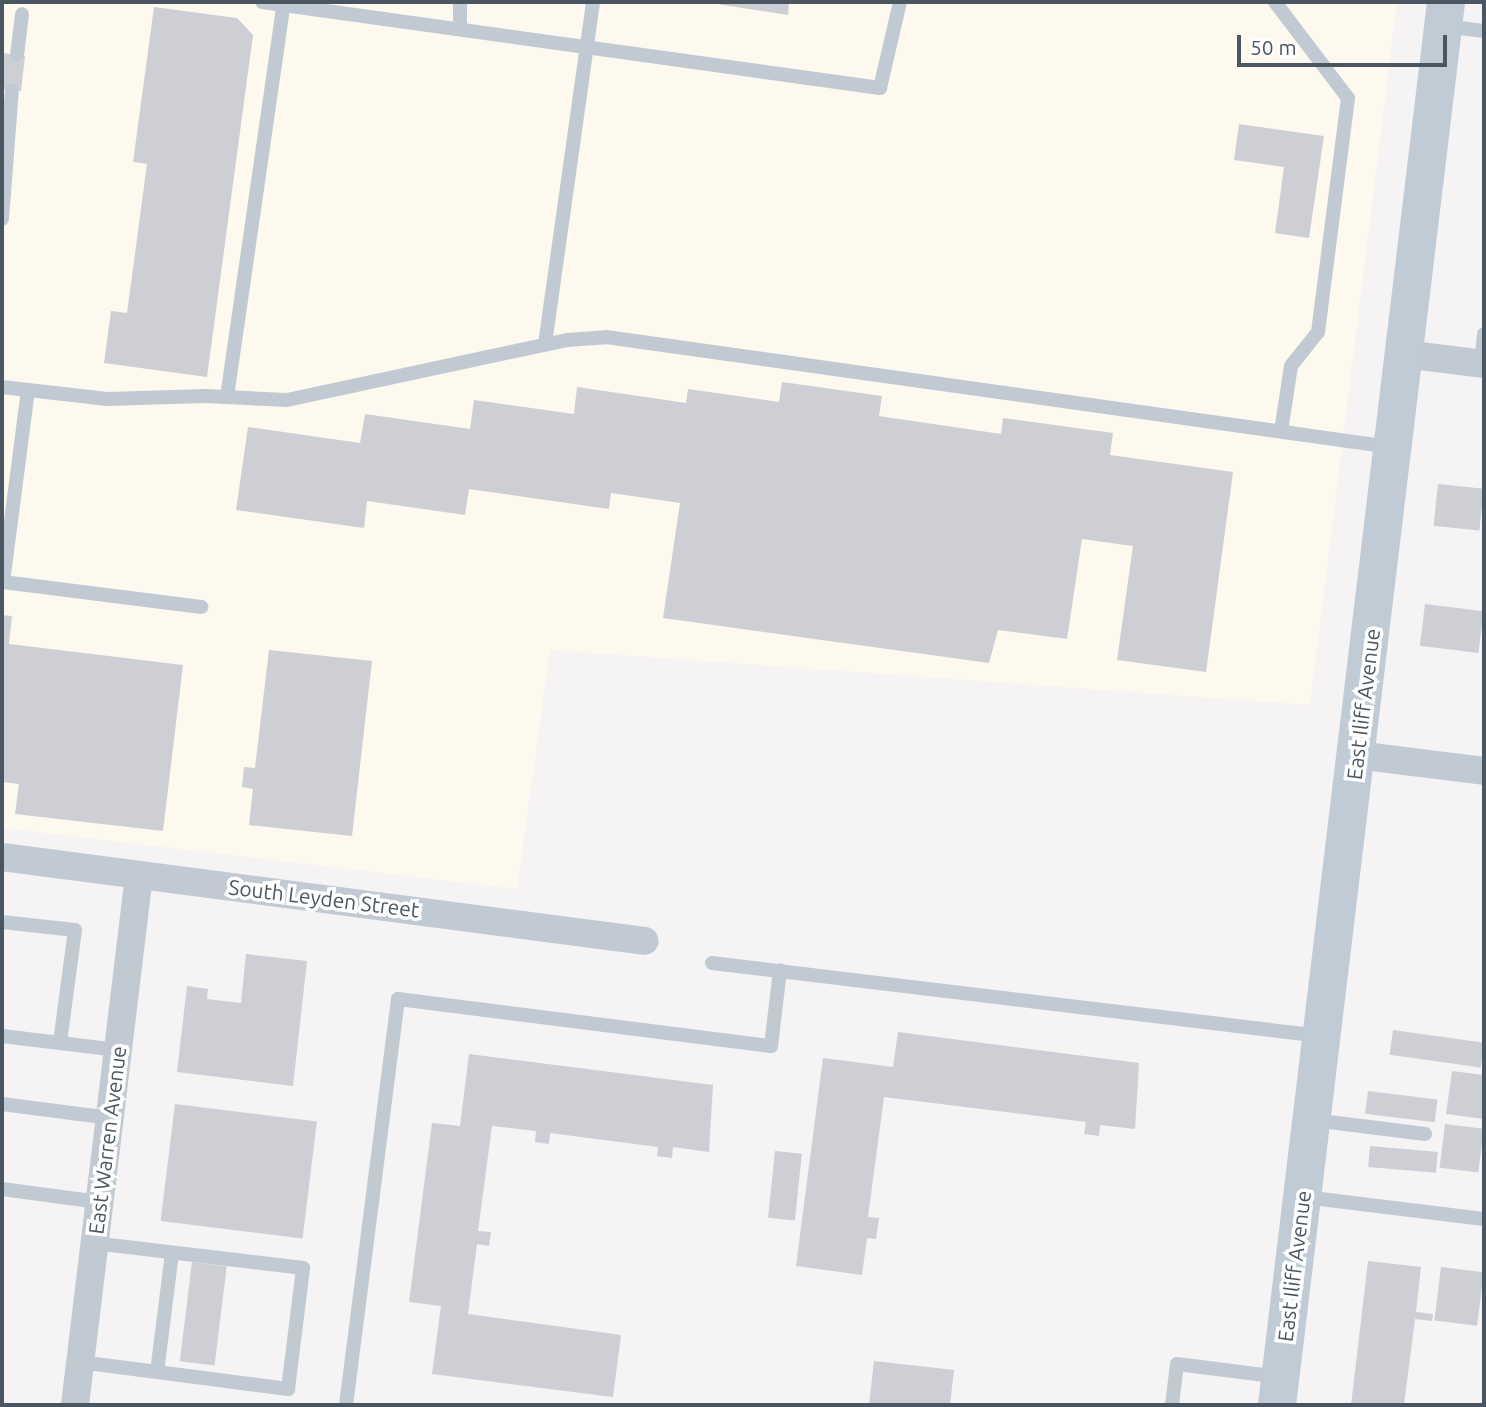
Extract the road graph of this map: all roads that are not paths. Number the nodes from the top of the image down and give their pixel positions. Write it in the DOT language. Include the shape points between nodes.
graph roads {
  1 [pos="262,2"];
  2 [pos="460,2"];
  3 [pos="593,2"];
  4 [pos="900,2"];
  5 [pos="1275,2"];
  6 [pos="284,3"];
  7 [pos="22,14"];
  8 [pos="1445,14"];
  9 [pos="460,29"];
  10 [pos="1484,31"];
  11 [pos="586,46"];
  12 [pos="17,55"];
  13 [pos="12,90"];
  14 [pos="2,219"];
  15 [pos="1484,334"];
  16 [pos="545,344"];
  17 [pos="1404,354"];
  18 [pos="1483,363"];
  19 [pos="2,387"];
  20 [pos="27,390"];
  21 [pos="227,397"];
  22 [pos="1281,431"];
  23 [pos="1393,447"];
  24 [pos="201,607"];
  25 [pos="1356,755"];
  26 [pos="1484,771"];
  27 [pos="2,857"];
  28 [pos="139,875"];
  29 [pos="2,922"];
  30 [pos="645,941"];
  31 [pos="712,963"];
  32 [pos="780,971"];
  33 [pos="2,1036"];
  34 [pos="1322,1036"];
  35 [pos="60,1043"];
  36 [pos="118,1050"];
  37 [pos="2,1104"];
  38 [pos="110,1118"];
  39 [pos="1312,1119"];
  40 [pos="1425,1134"];
  41 [pos="2,1189"];
  42 [pos="1303,1197"];
  43 [pos="99,1202"];
  44 [pos="1484,1219"];
  45 [pos="94,1244"];
  46 [pos="172,1253"];
  47 [pos="80,1362"];
  48 [pos="157,1372"];
  49 [pos="1279,1391"];
  50 [pos="75,1405"];
  51 [pos="346,1405"];
  52 [pos="1172,1405"];
  1 -- 6 [label="lane"];
  2 -- 9 [label="lane"];
  3 -- 11 [label="lane"];
  4 -- 11 [label="lane" via="880,88"];
  5 -- 22 [label="lane" via="1348,98 1318,332 1291,366"];
  6 -- 9 [label="lane"];
  6 -- 21 [label="lane"];
  7 -- 12 [label="lane"];
  8 -- 10 [label="lane"];
  8 -- 17 [label="street, East Iliff Avenue"];
  9 -- 11 [label="lane"];
  11 -- 16 [label="lane"];
  13 -- 14 [label="lane"];
  15 -- 18 [label="lane"];
  16 -- 21 [label="lane" via="301,399"];
  16 -- 22 [label="lane" via="623,338"];
  17 -- 18 [label="street"];
  17 -- 23 [label="street, East Iliff Avenue"];
  19 -- 20 [label="lane"];
  20 -- 21 [label="lane" via="107,399"];
  20 -- 24 [label="lane" via="3,582"];
  22 -- 23 [label="lane"];
  23 -- 25 [label="street, East Iliff Avenue"];
  25 -- 26 [label="street"];
  25 -- 34 [label="street, East Iliff Avenue"];
  27 -- 28 [label="street, South Leyden Street"];
  28 -- 30 [label="street, South Leyden Street"];
  28 -- 36 [label="street, East Warren Avenue"];
  29 -- 35 [label="lane" via="75,930"];
  31 -- 32 [label="lane"];
  32 -- 34 [label="lane"];
  32 -- 51 [label="lane" via="771,1046 398,999"];
  33 -- 35 [label="lane"];
  34 -- 39 [label="street, East Iliff Avenue"];
  35 -- 36 [label="lane"];
  36 -- 38 [label="street, East Warren Avenue"];
  37 -- 38 [label="lane"];
  38 -- 43 [label="street, East Warren Avenue"];
  39 -- 40 [label="lane"];
  39 -- 42 [label="street, East Iliff Avenue"];
  41 -- 43 [label="lane"];
  42 -- 44 [label="lane"];
  42 -- 49 [label="street, East Iliff Avenue"];
  43 -- 45 [label="street, East Warren Avenue"];
  45 -- 46 [label="lane"];
  45 -- 47 [label="street, East Warren Avenue"];
  46 -- 48 [label="lane"];
  46 -- 48 [label="lane" via="303,1268 288,1389"];
  47 -- 48 [label="lane"];
  47 -- 50 [label="street, East Warren Avenue"];
  49 -- 52 [label="lane" via="1177,1364"];
}
